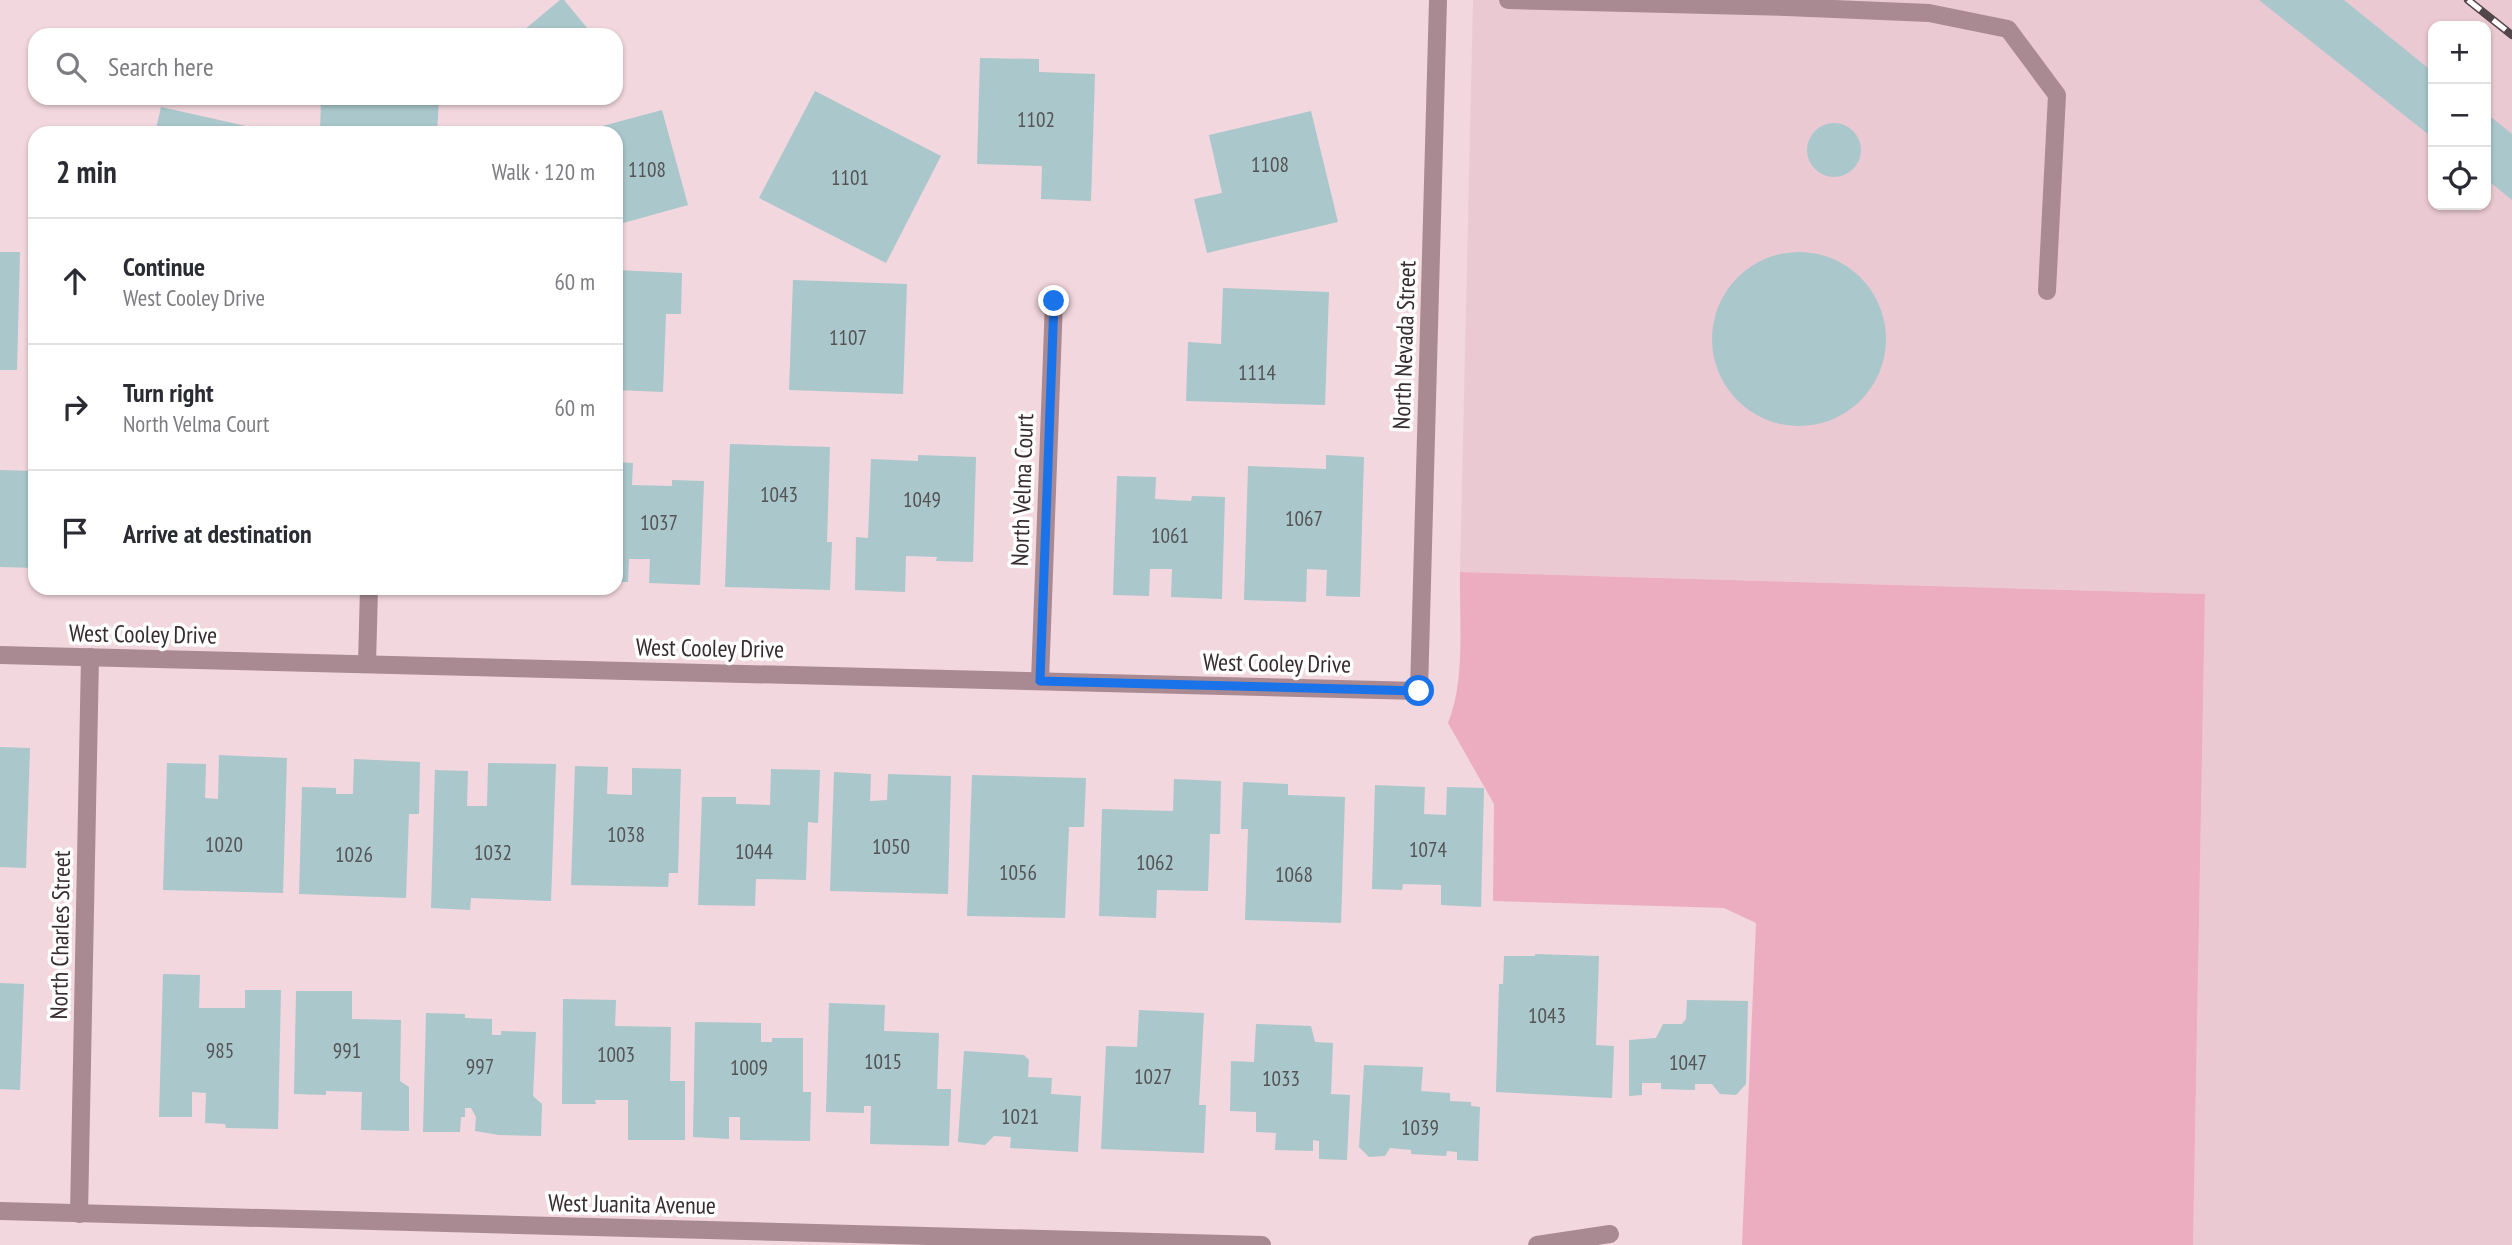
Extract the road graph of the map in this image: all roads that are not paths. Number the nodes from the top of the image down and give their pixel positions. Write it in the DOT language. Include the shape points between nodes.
graph roads {
  1 [pos="1438,0"];
  2 [pos="1508,0"];
  3 [pos="2047,291"];
  4 [pos="1054,301"];
  5 [pos="369,595"];
  6 [pos="0,655"];
  7 [pos="90,657"];
  8 [pos="367,664"];
  9 [pos="1040,681"];
  10 [pos="1419,691"];
  11 [pos="0,1211"];
  12 [pos="79,1214"];
  13 [pos="1609,1234"];
  14 [pos="751,1238"];
  15 [pos="1262,1245"];
  16 [pos="1537,1245"];
  1 -- 10 [label="street, North Nevada Street"];
  2 -- 3 [label="street" via="1929,13 2008,29 2057,94"];
  4 -- 9 [label="street, North Velma Court"];
  5 -- 8 [label="street"];
  6 -- 7 [label="street, West Cooley Drive"];
  7 -- 8 [label="street, West Cooley Drive"];
  7 -- 12 [label="street, North Charles Street"];
  8 -- 9 [label="street, West Cooley Drive"];
  9 -- 10 [label="street, West Cooley Drive"];
  11 -- 12 [label="street, West Juanita Avenue"];
  12 -- 14 [label="street, West Juanita Avenue"];
  13 -- 16 [label="street"];
  14 -- 15 [label="street, West Juanita Avenue"];
}
